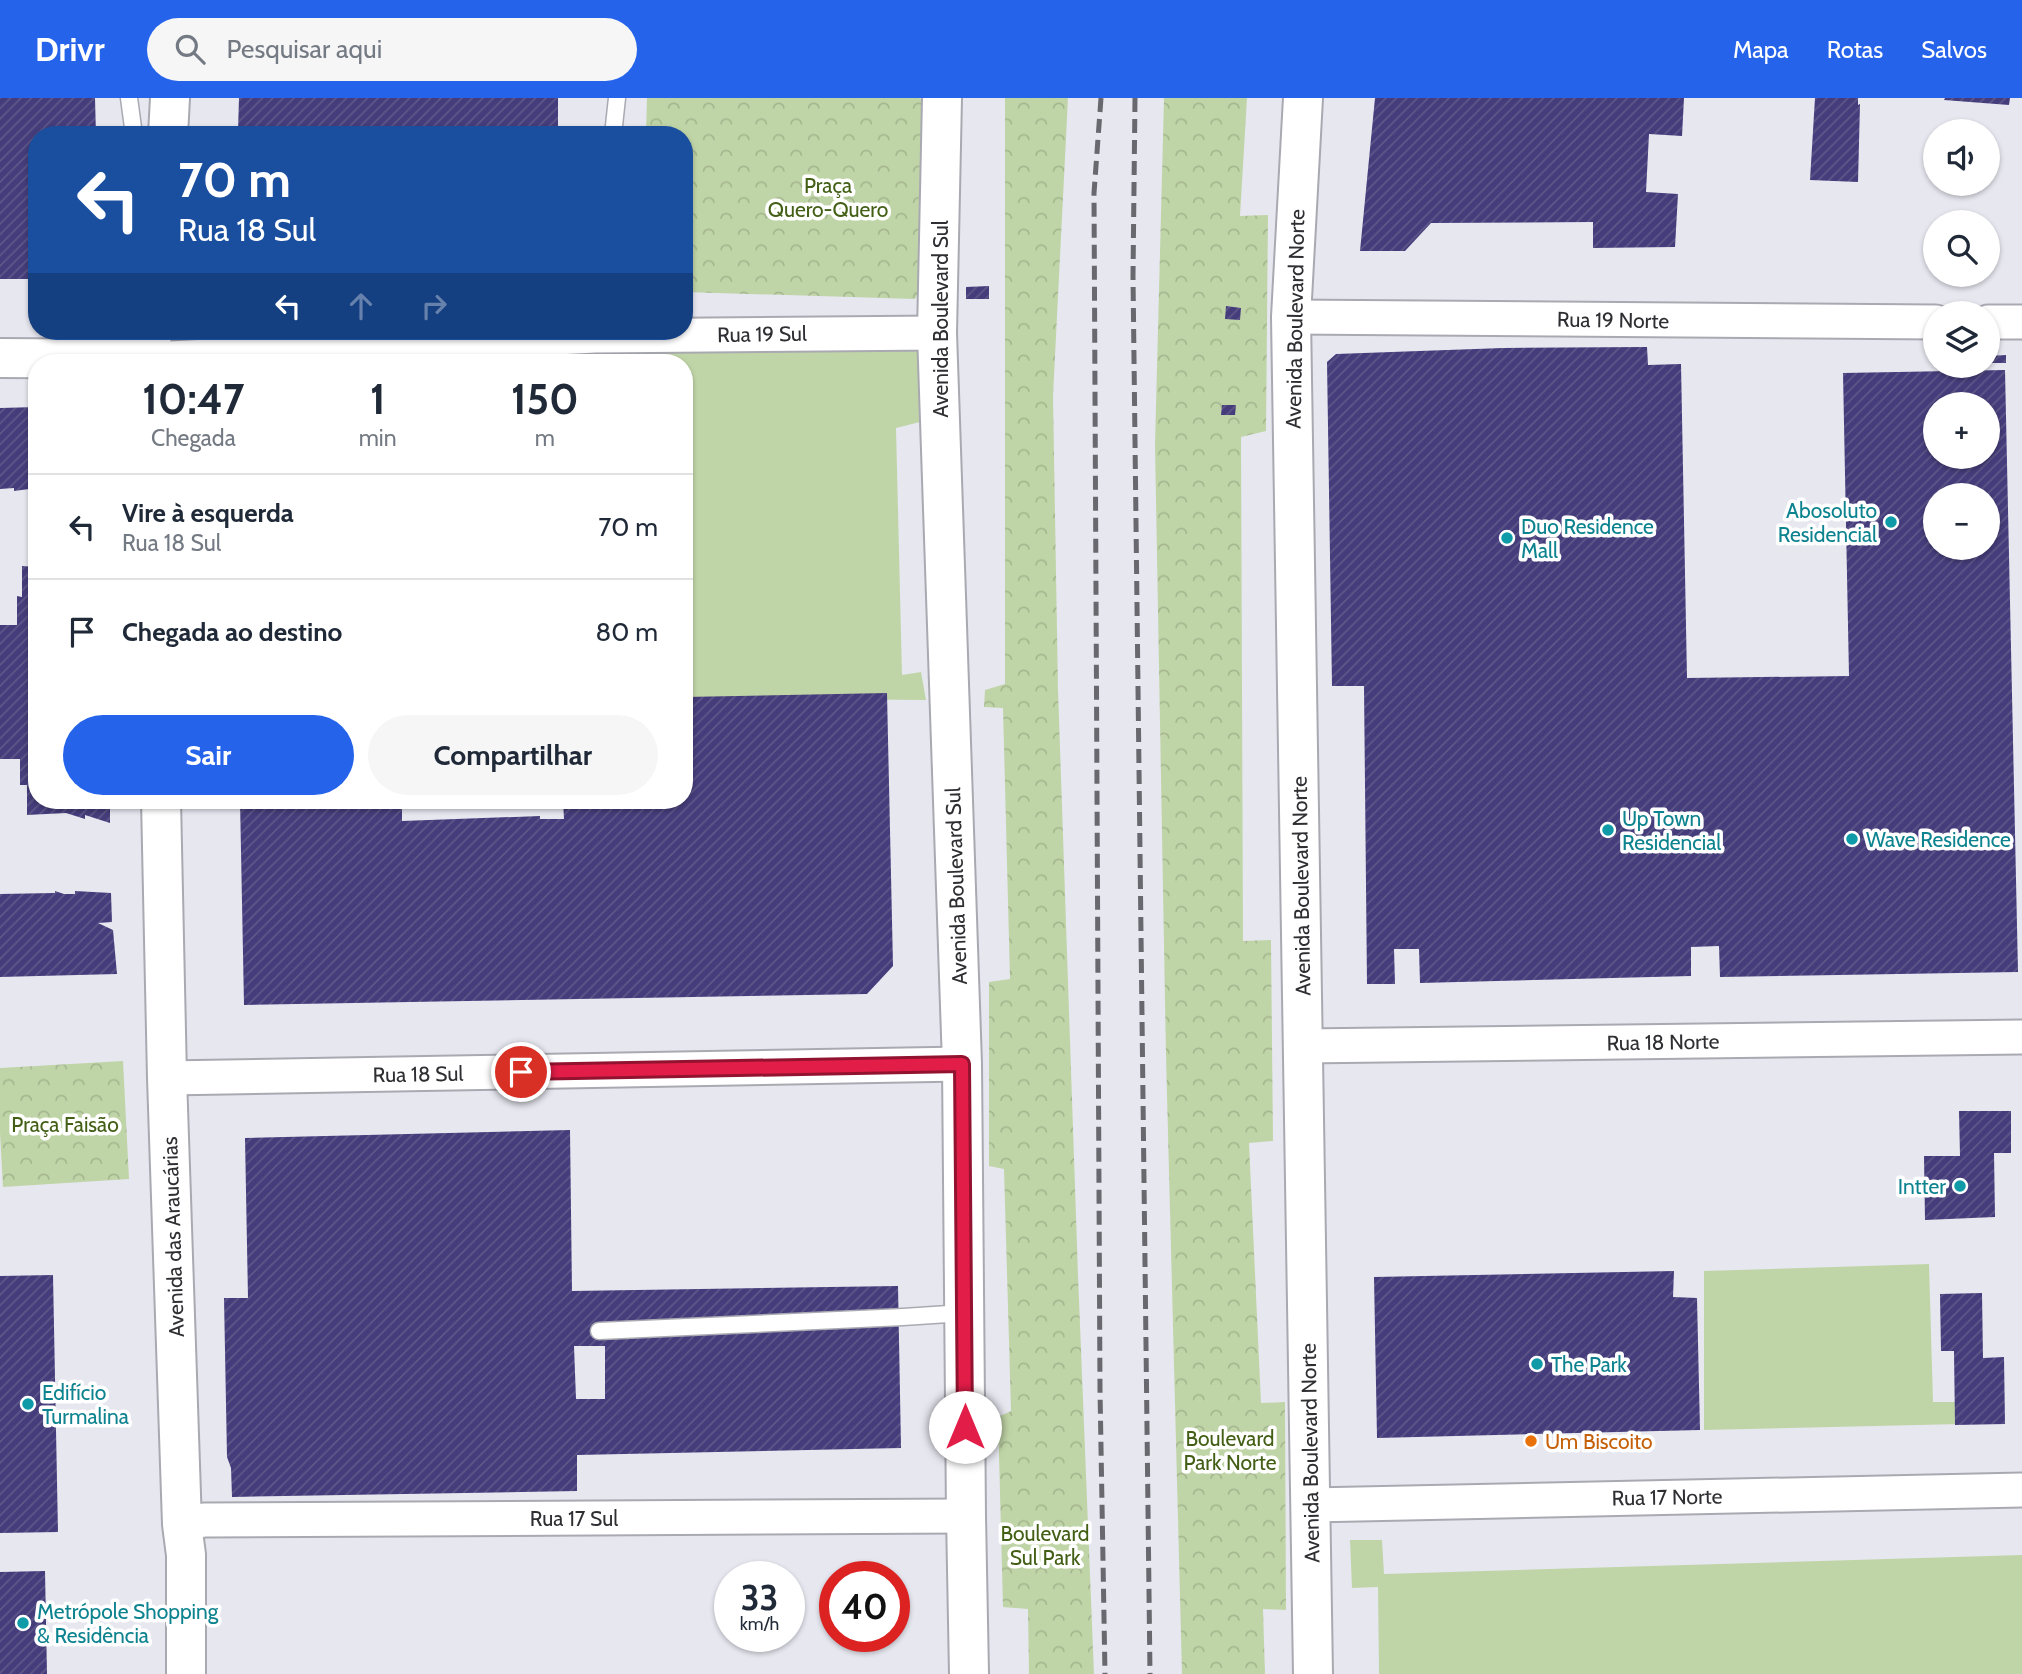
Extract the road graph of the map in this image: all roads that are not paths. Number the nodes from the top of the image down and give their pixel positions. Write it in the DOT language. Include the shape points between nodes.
graph roads {
  1 [pos="130,98"];
  2 [pos="170,98"];
  3 [pos="617,98"];
  4 [pos="942,98"];
  5 [pos="1303,98"];
  6 [pos="133,126"];
  7 [pos="168,126"];
  8 [pos="614,126"];
  9 [pos="1291,317"];
  10 [pos="1923,321"];
  11 [pos="2000,322"];
  12 [pos="2022,323"];
  13 [pos="937,332"];
  14 [pos="693,333"];
  15 [pos="422,340"];
  16 [pos="151,351"];
  17 [pos="86,354"];
  18 [pos="28,357"];
  19 [pos="0,358"];
  20 [pos="160,809"];
  21 [pos="2022,1037"];
  22 [pos="1303,1046"];
  23 [pos="962,1064"];
  24 [pos="167,1078"];
  25 [pos="964,1312"];
  26 [pos="599,1331"];
  27 [pos="2022,1490"];
  28 [pos="1311,1505"];
  29 [pos="966,1516"];
  30 [pos="182,1524"];
  31 [pos="186,1674"];
  32 [pos="969,1674"];
  33 [pos="1313,1674"];
  1 -- 6 [label="lane"];
  2 -- 7 [label="street"];
  3 -- 8 [label="lane"];
  4 -- 13 [label="street, Avenida Boulevard Sul"];
  5 -- 9 [label="street, Avenida Boulevard Norte"];
  9 -- 10 [label="street, Rua 19 Norte"];
  9 -- 22 [label="street, Avenida Boulevard Norte"];
  11 -- 12 [label="street"];
  13 -- 14 [label="street, Rua 19 Sul"];
  13 -- 23 [label="street, Avenida Boulevard Sul"];
  15 -- 16 [label="street, Rua 19 Sul"];
  16 -- 17 [label="street, Rua 19 Sul"];
  18 -- 19 [label="street, Rua 19 Sul"];
  20 -- 24 [label="street, Avenida das Araucárias"];
  21 -- 22 [label="street, Rua 18 Norte"];
  22 -- 28 [label="street, Avenida Boulevard Norte"];
  23 -- 24 [label="street, Rua 18 Sul"];
  23 -- 25 [label="street, Avenida Boulevard Sul"];
  24 -- 30 [label="street, Avenida das Araucárias"];
  25 -- 26 [label="lane"];
  25 -- 29 [label="street, Avenida Boulevard Sul"];
  27 -- 28 [label="street, Rua 17 Norte"];
  28 -- 33 [label="street, Avenida Boulevard Norte"];
  29 -- 30 [label="street, Rua 17 Sul" via="204,1520"];
  29 -- 32 [label="street, Avenida Boulevard Sul"];
  30 -- 31 [label="street, Avenida das Araucárias"];
}
